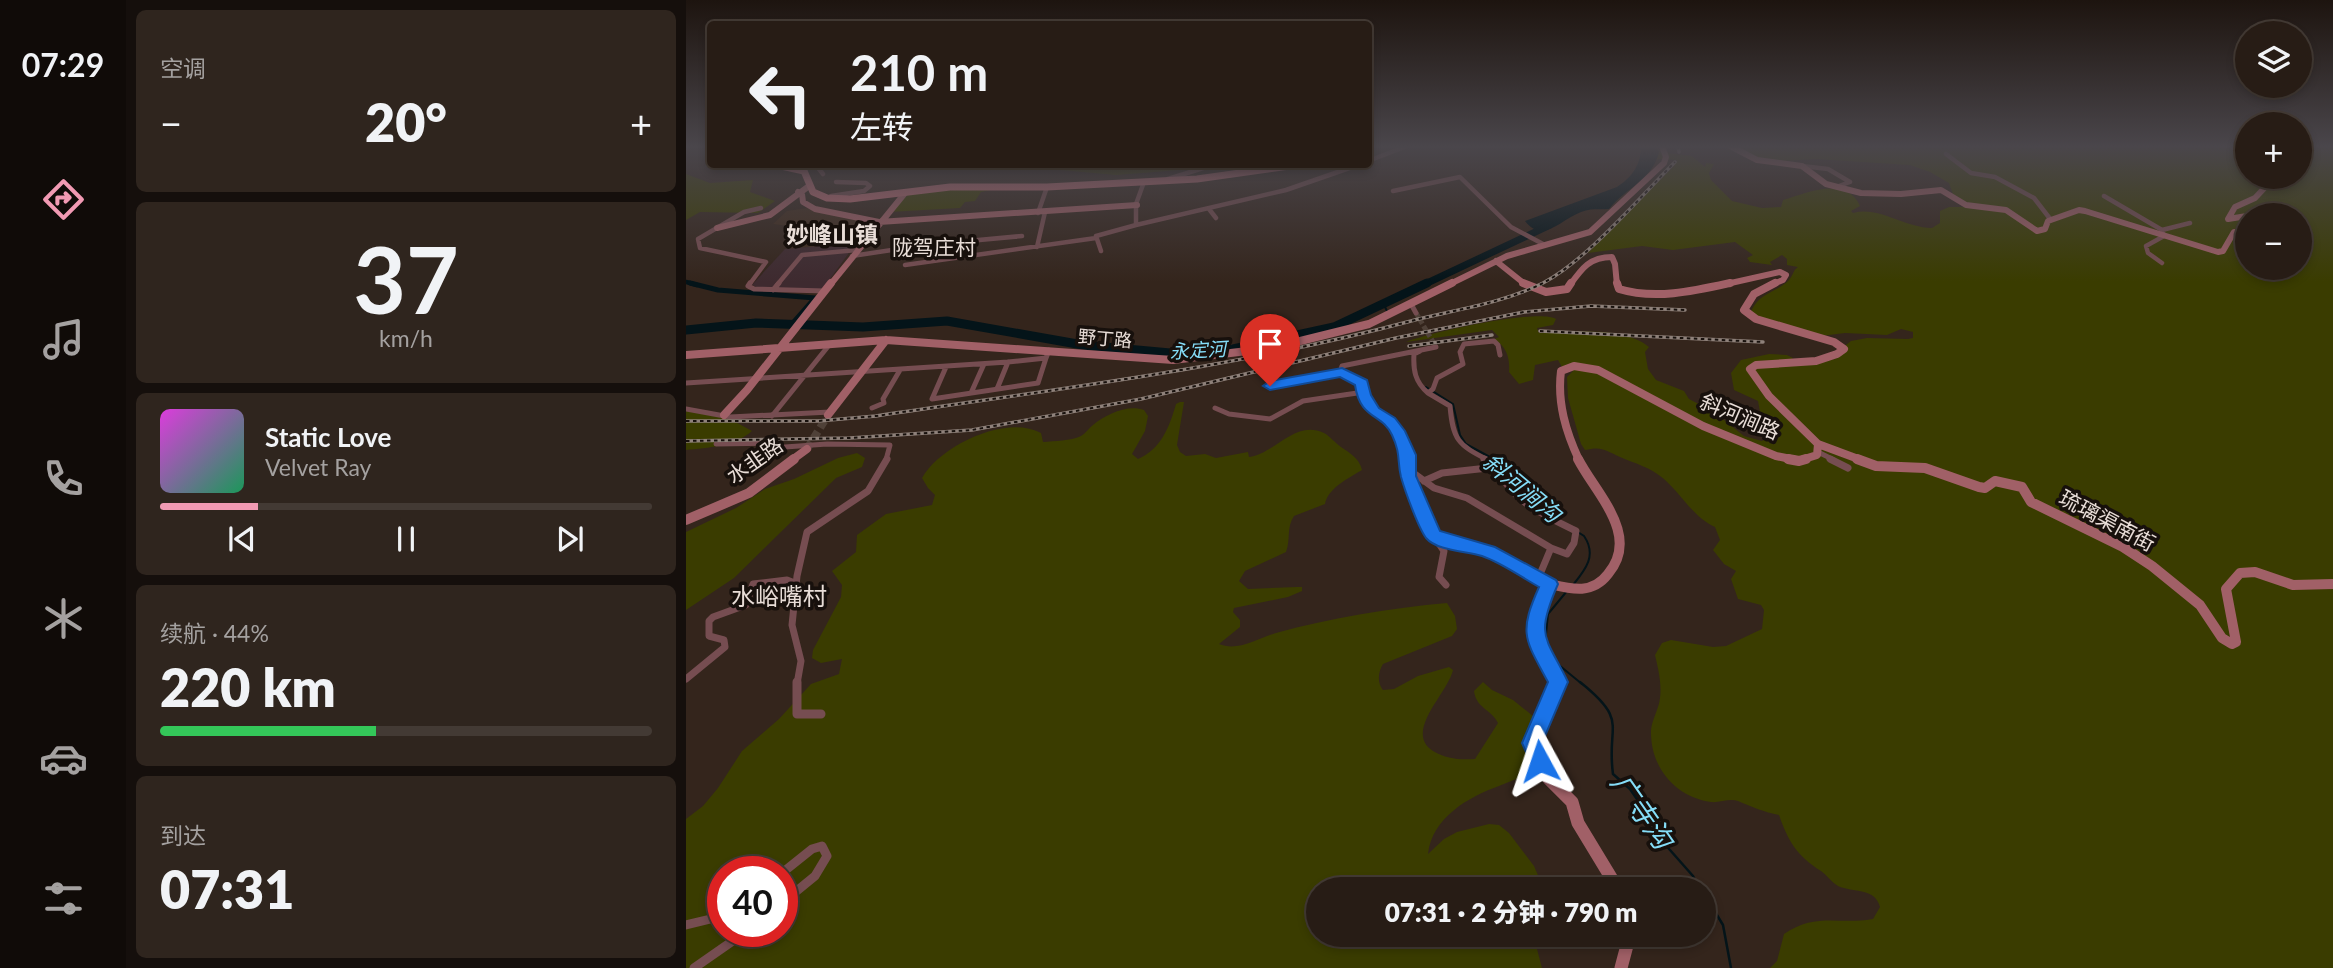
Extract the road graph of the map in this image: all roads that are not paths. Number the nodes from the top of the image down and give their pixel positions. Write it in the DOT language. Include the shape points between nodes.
graph roads {
  1 [pos="812,191"];
  2 [pos="863,191"];
  3 [pos="914,191"];
  4 [pos="1046,191"];
  5 [pos="1141,191"];
  6 [pos="1281,191"];
  7 [pos="1475,191"];
  8 [pos="1635,191"];
  9 [pos="1854,191"];
  10 [pos="1924,191"];
  11 [pos="1943,191"];
  12 [pos="2021,191"];
  13 [pos="2261,191"];
  14 [pos="798,192"];
  15 [pos="905,192"];
  16 [pos="825,197"];
  17 [pos="2104,197"];
  18 [pos="2244,203"];
  19 [pos="1137,205"];
  20 [pos="2235,207"];
  21 [pos="761,208"];
  22 [pos="1209,209"];
  23 [pos="1042,212"];
  24 [pos="1216,218"];
  25 [pos="2235,218"];
  26 [pos="2051,219"];
  27 [pos="879,222"];
  28 [pos="2190,223"];
  29 [pos="1136,225"];
  30 [pos="717,228"];
  31 [pos="2235,232"];
  32 [pos="2163,233"];
  33 [pos="1022,236"];
  34 [pos="1096,238"];
  35 [pos="1540,242"];
  36 [pos="1037,247"];
  37 [pos="1101,251"];
  38 [pos="855,253"];
  39 [pos="1496,261"];
  40 [pos="2162,262"];
  41 [pos="905,265"];
  42 [pos="772,291"];
  43 [pos="825,291"];
  44 [pos="1411,304"];
  45 [pos="1416,313"];
  46 [pos="886,340"];
  47 [pos="830,344"];
  48 [pos="780,347"];
  49 [pos="1048,354"];
  50 [pos="686,355"];
  51 [pos="1500,355"];
  52 [pos="1007,362"];
  53 [pos="984,364"];
  54 [pos="946,367"];
  55 [pos="900,370"];
  56 [pos="862,373"];
  57 [pos="1342,373"];
  58 [pos="805,376"];
  59 [pos="756,379"];
  60 [pos="686,383"];
  61 [pos="1270,386"];
  62 [pos="997,389"];
  63 [pos="1364,392"];
  64 [pos="1430,392"];
  65 [pos="971,393"];
  66 [pos="872,408"];
  67 [pos="1215,408"];
  68 [pos="686,410"];
  69 [pos="829,414"];
  70 [pos="724,415"];
  71 [pos="772,416"];
  72 [pos="716,444"];
  73 [pos="842,445"];
  74 [pos="1818,448"];
  75 [pos="807,449"];
  76 [pos="1497,467"];
  77 [pos="1848,467"];
  78 [pos="782,468"];
  79 [pos="1408,469"];
  80 [pos="1424,481"];
  81 [pos="686,520"];
  82 [pos="1433,535"];
  83 [pos="1551,548"];
  84 [pos="1544,582"];
  85 [pos="797,584"];
  86 [pos="1446,584"];
  87 [pos="2333,584"];
  88 [pos="686,679"];
  89 [pos="821,713"];
  90 [pos="798,860"];
  91 [pos="1611,877"];
  92 [pos="798,890"];
  93 [pos="707,922"];
  94 [pos="686,925"];
  95 [pos="724,947"];
  96 [pos="1627,947"];
  97 [pos="694,968"];
  98 [pos="1621,968"];
  1 -- 16 [label="main road"];
  2 -- 16 [label="street"];
  3 -- 15 [label="main road"];
  4 -- 23 [label="street"];
  5 -- 19 [label="street"];
  6 -- 22 [label="street"];
  7 -- 35 [label="street" via="1517,230"];
  8 -- 35 [label="street, 野丁路" via="1595,229"];
  9 -- 10 [label="street" via="1870,195"];
  11 -- 26 [label="street" via="1966,205 2006,210 2037,230 2045,229"];
  12 -- 26 [label="street" via="2034,198"];
  13 -- 18 [label="street"];
  14 -- 27 [label="street" via="803,202 815,209"];
  14 -- 30 [label="street" via="770,215"];
  15 -- 16 [label="main road" via="850,199"];
  15 -- 27 [label="street"];
  17 -- 32 [label="street"];
  19 -- 23 [label="street"];
  19 -- 29 [label="street"];
  20 -- 25 [label="street" via="2228,219"];
  21 -- 30 [label="street"];
  22 -- 24 [label="street"];
  22 -- 29 [label="street"];
  23 -- 27 [label="street"];
  23 -- 36 [label="street"];
  26 -- 32 [label="street" via="2079,210"];
  27 -- 38 [label="street"];
  28 -- 32 [label="street"];
  29 -- 34 [label="street"];
  30 -- 42 [label="street" via="698,239 700,248 766,262 748,286"];
  31 -- 32 [label="street" via="2222,252"];
  32 -- 40 [label="street" via="2145,248"];
  33 -- 38 [label="street"];
  34 -- 36 [label="street"];
  34 -- 37 [label="street"];
  35 -- 39 [label="street, 野丁路"];
  36 -- 41 [label="street"];
  38 -- 42 [label="street" via="802,255"];
  38 -- 43 [label="street"];
  39 -- 44 [label="street, 野丁路"];
  39 -- 74 [label="street, 斜河涧路" via="1532,289 1551,293 1567,289 1582,268 1604,257 1615,261 1619,289 1635,294 1690,292 1782,273 1783,280 1754,293 1744,310 1756,320 1834,341 1844,349 1826,358 1756,365 1750,373"];
  42 -- 43 [label="street"];
  43 -- 48 [label="street"];
  44 -- 45 [label="street"];
  44 -- 49 [label="street, 野丁路" via="1369,324 1314,339 1186,360"];
  46 -- 47 [label="street, 野丁路"];
  46 -- 49 [label="street, 野丁路"];
  46 -- 56 [label="street"];
  47 -- 48 [label="street, 野丁路"];
  47 -- 58 [label="street"];
  48 -- 50 [label="street, 野丁路"];
  48 -- 59 [label="street"];
  49 -- 52 [label="street"];
  49 -- 62 [label="street" via="1038,383"];
  51 -- 64 [label="street" via="1494,341 1464,344 1460,352 1463,364 1437,378"];
  52 -- 53 [label="street"];
  52 -- 62 [label="street"];
  53 -- 54 [label="street"];
  53 -- 65 [label="street"];
  54 -- 55 [label="street"];
  54 -- 65 [label="street" via="932,399"];
  55 -- 56 [label="street"];
  55 -- 66 [label="street" via="884,403"];
  56 -- 58 [label="street"];
  56 -- 69 [label="street"];
  57 -- 61 [label="street"];
  57 -- 63 [label="street" via="1362,383"];
  57 -- 64 [label="street" via="1342,366 1384,356 1434,348 1416,351 1413,362 1418,386"];
  58 -- 59 [label="street"];
  58 -- 71 [label="street"];
  59 -- 60 [label="street"];
  59 -- 70 [label="street"];
  62 -- 65 [label="street"];
  63 -- 67 [label="street" via="1306,398 1270,419"];
  63 -- 79 [label="street" via="1373,411 1398,431 1408,455"];
  64 -- 76 [label="street" via="1450,406 1451,434 1459,444"];
  68 -- 70 [label="street"];
  69 -- 71 [label="street"];
  70 -- 71 [label="street"];
  72 -- 73 [label="street" via="772,443 771,448"];
  73 -- 78 [label="street" via="812,448"];
  73 -- 85 [label="street" via="890,445 885,465 868,491 807,532"];
  74 -- 77 [label="street"];
  74 -- 84 [label="street, 斜河涧路" via="1806,461 1791,461 1703,426 1598,370 1564,368 1559,393 1568,431 1583,469 1620,531 1618,556 1606,580 1592,588"];
  74 -- 87 [label="street, 琉璃渠南街" via="1877,466 1925,468 1979,487 1995,481 2012,484 2026,491 2031,502 2152,566 2200,605 2222,638 2232,644 2236,642 2226,589 2243,572 2254,570 2287,583"];
  75 -- 78 [label="street, 水韭路"];
  76 -- 80 [label="street" via="1442,472"];
  76 -- 83 [label="street" via="1508,487 1537,511 1576,531 1567,554"];
  78 -- 81 [label="street, 水韭路" via="749,493"];
  79 -- 80 [label="street"];
  79 -- 82 [label="street"];
  80 -- 83 [label="street" via="1466,498"];
  82 -- 84 [label="street" via="1489,552"];
  82 -- 86 [label="street" via="1444,551 1439,572"];
  83 -- 84 [label="street"];
  84 -- 91 [label="street" via="1535,640 1558,682 1532,743 1549,779 1572,802 1578,823"];
  85 -- 88 [label="street" via="787,580 753,584 744,606 714,615 709,636 724,640 725,647"];
  85 -- 89 [label="street" via="792,625 801,662 795,692 797,714"];
  90 -- 92 [label="street" via="812,849 822,846 827,851 815,876"];
  93 -- 94 [label="street"];
  95 -- 97 [label="street"];
  96 -- 98 [label="street"];
}
